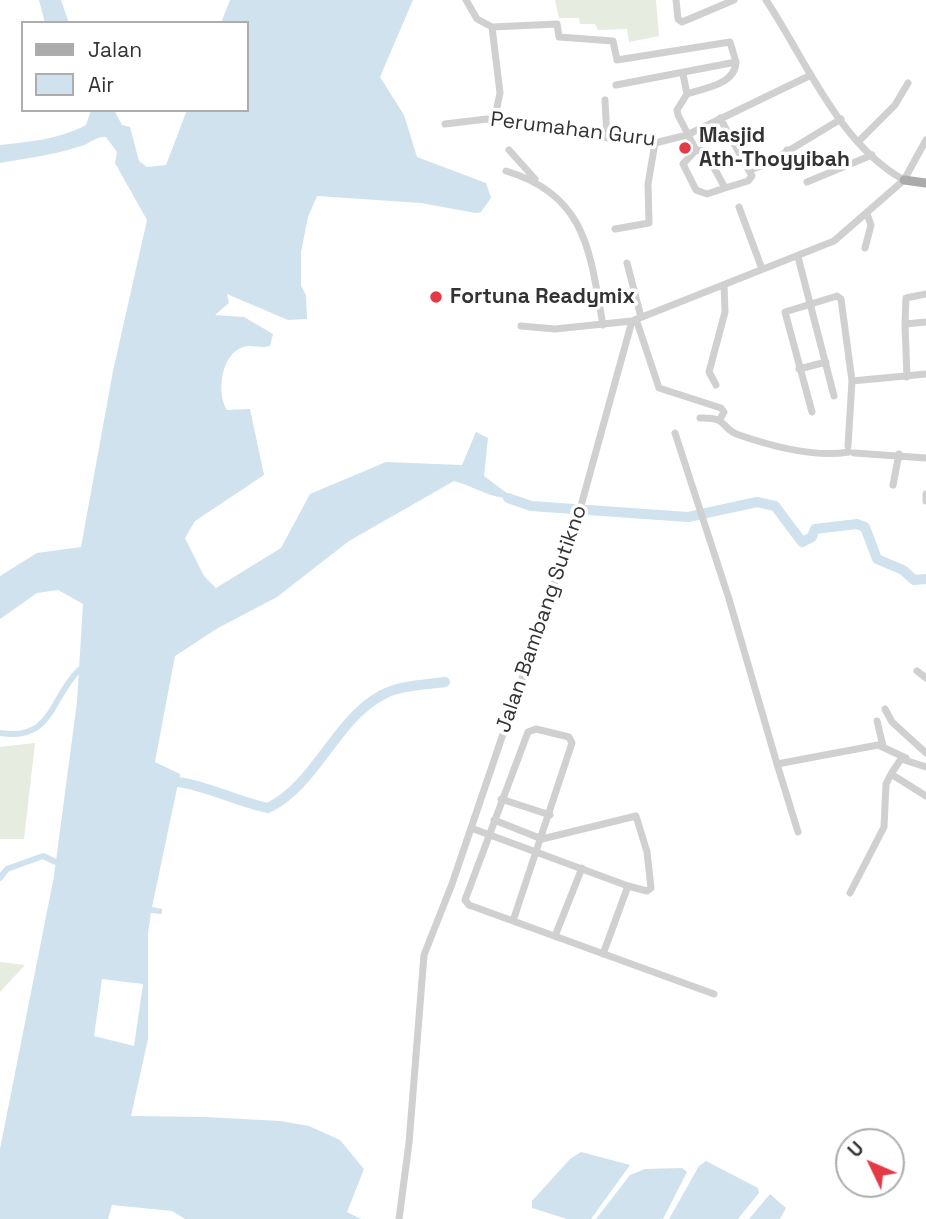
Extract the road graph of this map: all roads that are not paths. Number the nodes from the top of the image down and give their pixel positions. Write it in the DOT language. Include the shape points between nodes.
graph roads {
  1 [pos="466,0"];
  2 [pos="677,0"];
  3 [pos="734,0"];
  4 [pos="765,0"];
  5 [pos="492,27"];
  6 [pos="736,62"];
  7 [pos="683,74"];
  8 [pos="811,75"];
  9 [pos="908,83"];
  10 [pos="616,85"];
  11 [pos="687,94"];
  12 [pos="605,100"];
  13 [pos="720,118"];
  14 [pos="841,119"];
  15 [pos="494,121"];
  16 [pos="446,124"];
  17 [pos="687,135"];
  18 [pos="607,138"];
  19 [pos="926,140"];
  20 [pos="859,142"];
  21 [pos="655,143"];
  22 [pos="509,150"];
  23 [pos="696,150"];
  24 [pos="788,150"];
  25 [pos="872,155"];
  26 [pos="796,168"];
  27 [pos="749,170"];
  28 [pos="506,171"];
  29 [pos="535,179"];
  30 [pos="904,180"];
  31 [pos="807,182"];
  32 [pos="926,183"];
  33 [pos="725,188"];
  34 [pos="739,207"];
  35 [pos="867,214"];
  36 [pos="615,229"];
  37 [pos="865,248"];
  38 [pos="798,257"];
  39 [pos="626,262"];
  40 [pos="762,269"];
  41 [pos="724,285"];
  42 [pos="926,294"];
  43 [pos="810,302"];
  44 [pos="637,319"];
  45 [pos="926,322"];
  46 [pos="905,324"];
  47 [pos="603,325"];
  48 [pos="521,326"];
  49 [pos="826,362"];
  50 [pos="799,369"];
  51 [pos="926,374"];
  52 [pos="907,377"];
  53 [pos="852,381"];
  54 [pos="716,384"];
  55 [pos="834,396"];
  56 [pos="812,412"];
  57 [pos="701,418"];
  58 [pos="720,419"];
  59 [pos="675,433"];
  60 [pos="850,451"];
  61 [pos="899,454"];
  62 [pos="926,458"];
  63 [pos="893,485"];
  64 [pos="926,494"];
  65 [pos="926,501"];
  66 [pos="917,671"];
  67 [pos="926,678"];
  68 [pos="885,709"];
  69 [pos="877,721"];
  70 [pos="883,746"];
  71 [pos="926,753"];
  72 [pos="906,758"];
  73 [pos="777,764"];
  74 [pos="926,767"];
  75 [pos="891,774"];
  76 [pos="926,796"];
  77 [pos="501,799"];
  78 [pos="550,815"];
  79 [pos="494,820"];
  80 [pos="471,828"];
  81 [pos="798,832"];
  82 [pos="488,834"];
  83 [pos="542,839"];
  84 [pos="536,853"];
  85 [pos="582,868"];
  86 [pos="628,886"];
  87 [pos="850,893"];
  88 [pos="513,921"];
  89 [pos="555,936"];
  90 [pos="603,954"];
  91 [pos="714,995"];
  92 [pos="399,1219"];
  1 -- 5 [label="street" via="477,19"];
  2 -- 3 [label="street" via="682,22"];
  4 -- 8 [label="street"];
  5 -- 6 [label="street" via="557,24 559,37 613,41 617,60 730,42"];
  5 -- 15 [label="street" via="500,93"];
  6 -- 7 [label="street"];
  6 -- 11 [label="street" via="722,83"];
  7 -- 10 [label="street"];
  7 -- 11 [label="street"];
  8 -- 13 [label="street, Perumahan Guru"];
  8 -- 14 [label="street"];
  9 -- 20 [label="street" via="895,105"];
  11 -- 17 [label="street" via="677,112"];
  12 -- 18 [label="street"];
  13 -- 17 [label="street, Perumahan Guru"];
  13 -- 27 [label="street"];
  14 -- 20 [label="street"];
  14 -- 24 [label="street"];
  15 -- 16 [label="street, Perumahan Guru"];
  15 -- 18 [label="street, Perumahan Guru"];
  17 -- 21 [label="street, Perumahan Guru"];
  17 -- 23 [label="street"];
  18 -- 21 [label="street, Perumahan Guru"];
  19 -- 30 [label="street"];
  20 -- 25 [label="street"];
  21 -- 36 [label="street" via="648,184 649,223"];
  22 -- 29 [label="street"];
  23 -- 33 [label="street" via="705,150"];
  23 -- 33 [label="street" via="683,164 696,190 707,194"];
  24 -- 26 [label="street"];
  24 -- 27 [label="street"];
  25 -- 30 [label="street"];
  25 -- 31 [label="street"];
  27 -- 33 [label="street" via="752,176 748,181"];
  28 -- 29 [label="street"];
  29 -- 47 [label="street" via="585,234"];
  30 -- 32 [label="main road"];
  30 -- 35 [label="street"];
  34 -- 40 [label="street"];
  35 -- 37 [label="street" via="871,225"];
  35 -- 38 [label="street" via="841,236"];
  38 -- 40 [label="street"];
  38 -- 43 [label="street"];
  39 -- 44 [label="street"];
  40 -- 41 [label="street"];
  41 -- 44 [label="street"];
  41 -- 54 [label="street" via="725,312 709,372"];
  42 -- 46 [label="street" via="906,298"];
  43 -- 49 [label="street"];
  43 -- 50 [label="street" via="785,312"];
  43 -- 53 [label="street" via="841,299"];
  44 -- 47 [label="street"];
  44 -- 58 [label="street" via="659,388 721,408"];
  44 -- 80 [label="street, Jalan Bambang Sutikno" via="582,502"];
  45 -- 46 [label="street"];
  46 -- 52 [label="street"];
  47 -- 48 [label="street"];
  49 -- 50 [label="street"];
  49 -- 55 [label="street"];
  50 -- 56 [label="street"];
  51 -- 52 [label="street"];
  52 -- 53 [label="street"];
  53 -- 60 [label="street"];
  57 -- 58 [label="street"];
  58 -- 60 [label="street" via="739,435 809,452"];
  59 -- 73 [label="street"];
  60 -- 61 [label="street"];
  61 -- 62 [label="street"];
  61 -- 63 [label="street"];
  64 -- 65 [label="street"];
  66 -- 67 [label="street"];
  68 -- 71 [label="street" via="892,722"];
  69 -- 70 [label="street"];
  70 -- 72 [label="street"];
  70 -- 73 [label="street"];
  72 -- 74 [label="street"];
  72 -- 75 [label="street"];
  73 -- 81 [label="street"];
  75 -- 76 [label="street"];
  75 -- 87 [label="street" via="886,784 884,827"];
  77 -- 78 [label="street"];
  77 -- 78 [label="street" via="528,732 536,729 569,737 572,747"];
  77 -- 79 [label="street"];
  78 -- 83 [label="street"];
  79 -- 82 [label="street"];
  79 -- 83 [label="street"];
  80 -- 82 [label="street"];
  80 -- 92 [label="street, Jalan Bambang Sutikno" via="422,965"];
  82 -- 84 [label="street"];
  82 -- 88 [label="street" via="466,902"];
  83 -- 84 [label="street"];
  83 -- 86 [label="street" via="636,816 651,886 647,891"];
  84 -- 85 [label="street"];
  84 -- 88 [label="street"];
  85 -- 86 [label="street"];
  85 -- 89 [label="street"];
  86 -- 90 [label="street"];
  88 -- 89 [label="street"];
  89 -- 90 [label="street"];
  90 -- 91 [label="street"];
}
